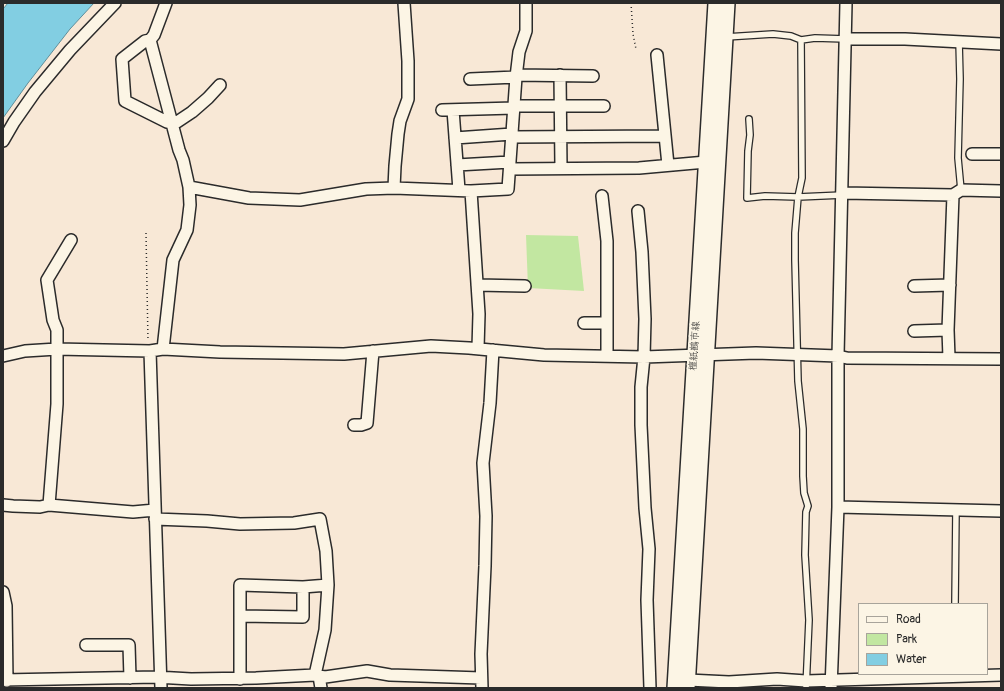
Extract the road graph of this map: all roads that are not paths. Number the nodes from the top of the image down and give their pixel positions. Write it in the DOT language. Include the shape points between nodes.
graph roads {
  1 [pos="115,3"];
  2 [pos="166,3"];
  3 [pos="404,3"];
  4 [pos="526,3"];
  5 [pos="716,3"];
  6 [pos="727,3"];
  7 [pos="846,3"];
  8 [pos="725,37"];
  9 [pos="846,39"];
  10 [pos="150,40"];
  11 [pos="801,40"];
  12 [pos="959,42"];
  13 [pos="1001,44"];
  14 [pos="657,55"];
  15 [pos="560,75"];
  16 [pos="516,76"];
  17 [pos="593,76"];
  18 [pos="470,79"];
  19 [pos="220,85"];
  20 [pos="560,106"];
  21 [pos="604,106"];
  22 [pos="514,107"];
  23 [pos="442,110"];
  24 [pos="453,110"];
  25 [pos="749,119"];
  26 [pos="173,123"];
  27 [pos="512,136"];
  28 [pos="665,136"];
  29 [pos="561,137"];
  30 [pos="455,138"];
  31 [pos="3,141"];
  32 [pos="972,154"];
  33 [pos="1001,154"];
  34 [pos="706,162"];
  35 [pos="457,165"];
  36 [pos="510,165"];
  37 [pos="668,165"];
  38 [pos="561,168"];
  39 [pos="189,187"];
  40 [pos="394,188"];
  41 [pos="459,190"];
  42 [pos="471,191"];
  43 [pos="1001,191"];
  44 [pos="957,192"];
  45 [pos="843,194"];
  46 [pos="602,196"];
  47 [pos="798,197"];
  48 [pos="638,211"];
  49 [pos="71,240"];
  50 [pos="477,285"];
  51 [pos="950,285"];
  52 [pos="525,286"];
  53 [pos="914,286"];
  54 [pos="584,322"];
  55 [pos="606,323"];
  56 [pos="948,330"];
  57 [pos="914,331"];
  58 [pos="478,348"];
  59 [pos="57,349"];
  60 [pos="163,349"];
  61 [pos="493,350"];
  62 [pos="150,351"];
  63 [pos="373,351"];
  64 [pos="797,354"];
  65 [pos="701,355"];
  66 [pos="3,356"];
  67 [pos="606,356"];
  68 [pos="838,356"];
  69 [pos="644,357"];
  70 [pos="949,358"];
  71 [pos="1001,359"];
  72 [pos="354,425"];
  73 [pos="3,505"];
  74 [pos="49,505"];
  75 [pos="838,507"];
  76 [pos="956,509"];
  77 [pos="1001,511"];
  78 [pos="155,515"];
  79 [pos="328,585"];
  80 [pos="303,587"];
  81 [pos="3,592"];
  82 [pos="955,603"];
  83 [pos="240,616"];
  84 [pos="86,645"];
  85 [pos="960,675"];
  86 [pos="1001,675"];
  87 [pos="317,676"];
  88 [pos="130,678"];
  89 [pos="242,682"];
  90 [pos="8,683"];
  91 [pos="161,683"];
  92 [pos="192,683"];
  93 [pos="481,683"];
  94 [pos="688,684"];
  95 [pos="806,684"];
  96 [pos="832,684"];
  97 [pos="858,684"];
  98 [pos="321,688"];
  99 [pos="650,688"];
  100 [pos="675,688"];
  1 -- 31 [label="street" via="70,50 35,92"];
  2 -- 10 [label="street"];
  3 -- 40 [label="street" via="408,99 400,121"];
  4 -- 16 [label="street" via="526,31 519,52"];
  5 -- 34 [label="main road, 檀紙鶴市線"];
  6 -- 8 [label="main road, 檀紙鶴市線"];
  7 -- 9 [label="street"];
  8 -- 11 [label="lane" via="773,34"];
  8 -- 65 [label="main road, 檀紙鶴市線"];
  9 -- 11 [label="lane"];
  9 -- 12 [label="street"];
  9 -- 45 [label="street"];
  10 -- 26 [label="street"];
  10 -- 26 [label="street" via="122,59 125,101"];
  11 -- 47 [label="lane" via="802,178"];
  12 -- 13 [label="street"];
  12 -- 44 [label="lane"];
  14 -- 28 [label="street"];
  15 -- 16 [label="street"];
  15 -- 17 [label="street"];
  15 -- 20 [label="street"];
  16 -- 18 [label="street"];
  16 -- 22 [label="street"];
  19 -- 26 [label="street" via="192,112"];
  20 -- 21 [label="street"];
  20 -- 22 [label="street"];
  20 -- 29 [label="street"];
  22 -- 24 [label="street"];
  22 -- 27 [label="street"];
  23 -- 24 [label="street"];
  24 -- 30 [label="street"];
  25 -- 47 [label="lane" via="747,198"];
  26 -- 39 [label="street"];
  27 -- 29 [label="street"];
  27 -- 30 [label="street"];
  27 -- 36 [label="street"];
  28 -- 29 [label="street"];
  28 -- 37 [label="street"];
  29 -- 38 [label="street"];
  30 -- 35 [label="street"];
  32 -- 33 [label="street"];
  34 -- 37 [label="street"];
  34 -- 65 [label="main road, 檀紙鶴市線"];
  35 -- 36 [label="street"];
  35 -- 41 [label="street"];
  36 -- 38 [label="street"];
  36 -- 42 [label="street" via="508,189"];
  37 -- 38 [label="street" via="639,168"];
  39 -- 40 [label="street" via="249,198 300,200 366,189"];
  39 -- 60 [label="street" via="189,219 187,230 173,260"];
  40 -- 41 [label="street"];
  41 -- 42 [label="street"];
  42 -- 50 [label="street"];
  43 -- 44 [label="street"];
  44 -- 45 [label="street"];
  44 -- 51 [label="street"];
  45 -- 47 [label="lane"];
  45 -- 68 [label="street"];
  46 -- 55 [label="street" via="607,241"];
  47 -- 64 [label="lane" via="795,233"];
  48 -- 69 [label="street" via="645,319"];
  49 -- 59 [label="street" via="47,280 57,330"];
  50 -- 52 [label="street"];
  50 -- 58 [label="street"];
  51 -- 53 [label="street"];
  51 -- 56 [label="street"];
  54 -- 55 [label="street"];
  55 -- 67 [label="street"];
  56 -- 57 [label="street"];
  56 -- 70 [label="street"];
  58 -- 61 [label="street"];
  58 -- 63 [label="street" via="431,346"];
  59 -- 62 [label="street"];
  59 -- 66 [label="street" via="25,351"];
  59 -- 74 [label="street" via="57,404"];
  60 -- 62 [label="street"];
  60 -- 63 [label="street" via="344,354"];
  61 -- 67 [label="street" via="544,355"];
  61 -- 93 [label="street" via="483,463 486,516"];
  62 -- 78 [label="street"];
  63 -- 72 [label="street" via="367,423"];
  64 -- 65 [label="street"];
  64 -- 68 [label="street"];
  64 -- 95 [label="lane" via="804,493 808,506 805,555 809,620"];
  65 -- 69 [label="street"];
  65 -- 94 [label="main road, 檀紙鶴市線"];
  65 -- 100 [label="main road, 檀紙鶴市線"];
  67 -- 69 [label="street"];
  68 -- 70 [label="street"];
  68 -- 75 [label="street"];
  69 -- 99 [label="street" via="641,425 649,549 647,600"];
  70 -- 71 [label="street"];
  73 -- 74 [label="street"];
  74 -- 78 [label="street"];
  75 -- 76 [label="street"];
  75 -- 96 [label="street"];
  76 -- 77 [label="street"];
  76 -- 82 [label="lane"];
  78 -- 79 [label="street" via="240,524 294,523 320,519 326,551"];
  78 -- 91 [label="street"];
  79 -- 80 [label="street"];
  79 -- 87 [label="street" via="325,630"];
  80 -- 83 [label="street" via="303,617"];
  80 -- 83 [label="street" via="240,585"];
  81 -- 90 [label="street" via="6,606"];
  83 -- 89 [label="street"];
  84 -- 88 [label="street" via="129,645"];
  85 -- 86 [label="street"];
  85 -- 97 [label="street"];
  87 -- 89 [label="street"];
  87 -- 93 [label="street" via="366,671"];
  87 -- 98 [label="street"];
  88 -- 90 [label="street"];
  88 -- 91 [label="street"];
  89 -- 92 [label="street"];
  91 -- 92 [label="street"];
  94 -- 95 [label="street" via="777,679"];
  95 -- 96 [label="street"];
  96 -- 97 [label="street"];
}
